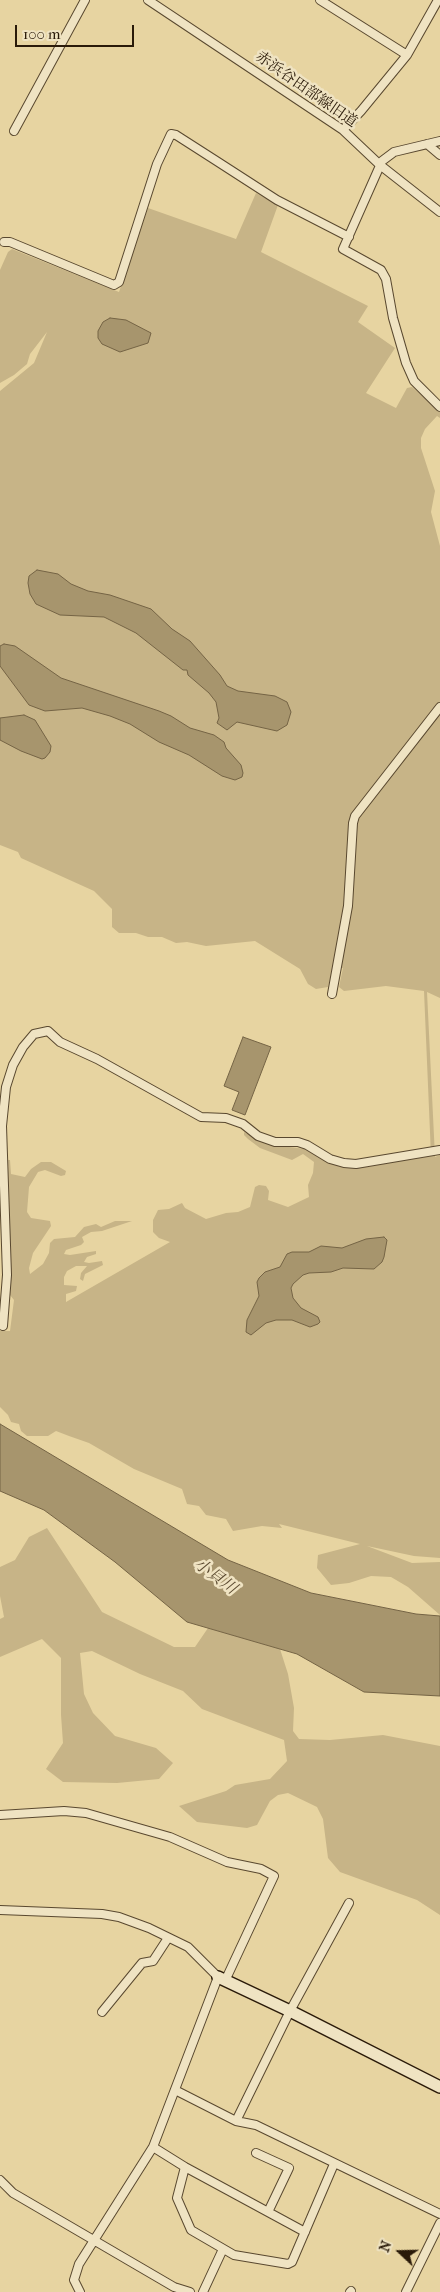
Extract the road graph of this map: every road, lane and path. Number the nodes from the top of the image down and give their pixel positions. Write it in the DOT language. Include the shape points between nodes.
graph roads {
  1 [pos="84,0"];
  2 [pos="148,0"];
  3 [pos="320,0"];
  4 [pos="438,0"];
  5 [pos="407,55"];
  6 [pos="343,130"];
  7 [pos="14,131"];
  8 [pos="440,141"];
  9 [pos="427,144"];
  10 [pos="440,154"];
  11 [pos="380,165"];
  12 [pos="440,212"];
  13 [pos="349,237"];
  14 [pos="4,242"];
  15 [pos="440,406"];
  16 [pos="440,707"];
  17 [pos="332,994"];
  18 [pos="440,1150"];
  19 [pos="4,1326"];
  20 [pos="0,1815"];
  21 [pos="349,1903"];
  22 [pos="0,1910"];
  23 [pos="168,1938"];
  24 [pos="222,1979"];
  25 [pos="290,2011"];
  26 [pos="102,2012"];
  27 [pos="440,2087"];
  28 [pos="175,2090"];
  29 [pos="236,2121"];
  30 [pos="152,2147"];
  31 [pos="256,2153"];
  32 [pos="334,2164"];
  33 [pos="185,2167"];
  34 [pos="0,2180"];
  35 [pos="268,2212"];
  36 [pos="440,2214"];
  37 [pos="440,2223"];
  38 [pos="306,2232"];
  39 [pos="94,2239"];
  40 [pos="223,2250"];
  41 [pos="80,2292"];
  42 [pos="190,2292"];
  43 [pos="203,2292"];
  44 [pos="406,2292"];
  1 -- 7 [label="street"];
  2 -- 6 [label="street, 赤浜谷田部線旧道"];
  3 -- 5 [label="street"];
  4 -- 5 [label="street"];
  5 -- 6 [label="street"];
  6 -- 11 [label="street, 赤浜谷田部線旧道"];
  8 -- 9 [label="street"];
  9 -- 10 [label="street"];
  9 -- 11 [label="street" via="394,152"];
  11 -- 12 [label="street, 赤浜谷田部線旧道"];
  11 -- 13 [label="street"];
  13 -- 14 [label="street" via="301,214 171,134 157,164 119,282 114,285"];
  13 -- 15 [label="street" via="343,249 381,270 406,364 414,381"];
  16 -- 17 [label="street" via="353,823 348,906"];
  18 -- 19 [label="street" via="356,1164 344,1163 298,1142 275,1142 258,1136 243,1124 226,1118 201,1116 60,1042 48,1031 34,1034 13,1065 6,1088 2,1126 6,1275"];
  20 -- 24 [label="street" via="64,1811 86,1813 170,1837 227,1862 261,1869 274,1876"];
  21 -- 25 [label="street"];
  22 -- 23 [label="street" via="119,1916"];
  23 -- 24 [label="street" via="188,1947"];
  23 -- 26 [label="street" via="154,1961 142,1963"];
  24 -- 25 [label="street"];
  24 -- 28 [label="street"];
  25 -- 27 [label="street"];
  25 -- 29 [label="street"];
  28 -- 29 [label="street"];
  28 -- 30 [label="street"];
  29 -- 32 [label="street" via="256,2125"];
  30 -- 33 [label="street"];
  30 -- 39 [label="street"];
  31 -- 35 [label="street" via="288,2168"];
  32 -- 36 [label="street"];
  32 -- 38 [label="street"];
  33 -- 35 [label="street"];
  33 -- 40 [label="street" via="177,2198 183,2214 191,2230"];
  34 -- 39 [label="street" via="13,2193"];
  35 -- 38 [label="street"];
  37 -- 44 [label="street"];
  38 -- 40 [label="street" via="292,2262 288,2264 234,2255"];
  39 -- 41 [label="street" via="79,2264 74,2280"];
  39 -- 42 [label="street" via="174,2287"];
  40 -- 43 [label="street"];
}
